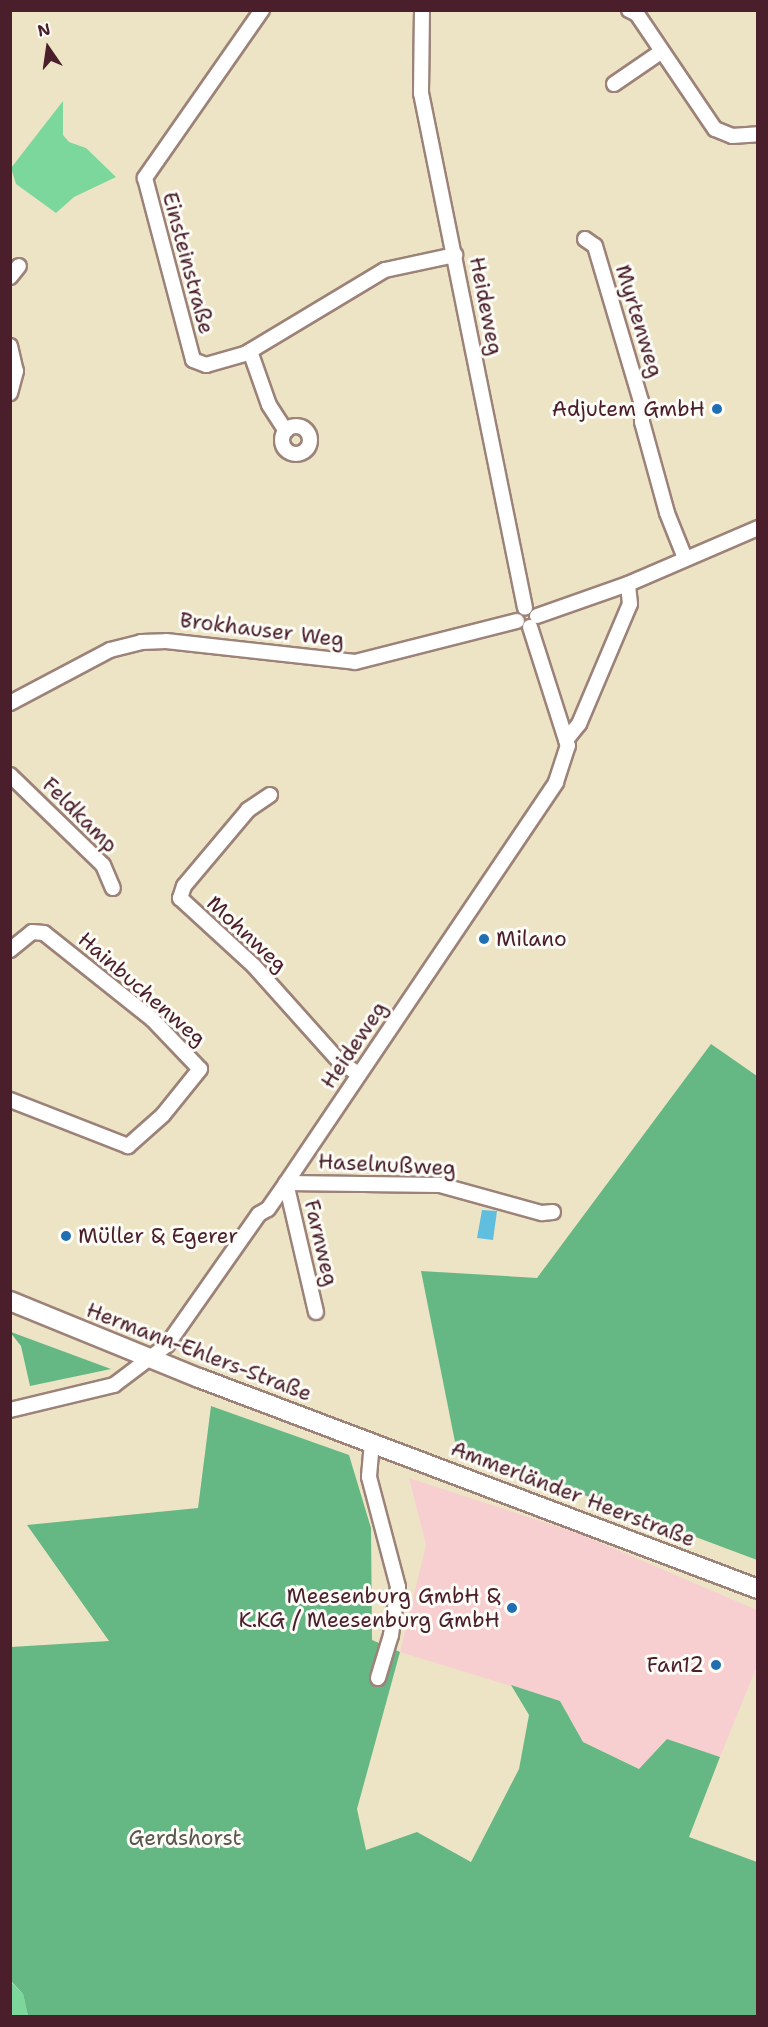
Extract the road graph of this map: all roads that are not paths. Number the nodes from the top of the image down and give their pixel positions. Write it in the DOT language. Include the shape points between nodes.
graph roads {
  1 [pos="262,10"];
  2 [pos="422,10"];
  3 [pos="629,10"];
  4 [pos="662,51"];
  5 [pos="614,84"];
  6 [pos="758,134"];
  7 [pos="585,239"];
  8 [pos="455,255"];
  9 [pos="10,346"];
  10 [pos="250,351"];
  11 [pos="10,393"];
  12 [pos="286,431"];
  13 [pos="758,528"];
  14 [pos="685,558"];
  15 [pos="628,584"];
  16 [pos="528,622"];
  17 [pos="10,703"];
  18 [pos="567,740"];
  19 [pos="10,775"];
  20 [pos="270,795"];
  21 [pos="113,888"];
  22 [pos="10,950"];
  23 [pos="358,1074"];
  24 [pos="10,1100"];
  25 [pos="286,1183"];
  26 [pos="553,1212"];
  27 [pos="10,1301"];
  28 [pos="316,1312"];
  29 [pos="151,1358"];
  30 [pos="10,1410"];
  31 [pos="372,1442"];
  32 [pos="758,1588"];
  33 [pos="378,1678"];
  1 -- 10 [label="street, Einsteinstraße" via="145,178 193,360 206,365"];
  2 -- 8 [label="street, Heideweg" via="420,86"];
  3 -- 4 [label="street" via="637,14"];
  4 -- 5 [label="street"];
  4 -- 6 [label="street" via="715,129 732,136"];
  7 -- 14 [label="street, Myrtenweg" via="595,246 641,401 642,422 667,513"];
  8 -- 10 [label="street, Einsteinstraße" via="385,270"];
  8 -- 16 [label="street, Heideweg" via="525,608 534,610"];
  9 -- 11 [label="street" via="16,371"];
  10 -- 12 [label="street" via="269,405"];
  13 -- 14 [label="street, Brokhauser Weg"];
  14 -- 15 [label="street, Brokhauser Weg"];
  15 -- 16 [label="street, Brokhauser Weg"];
  15 -- 18 [label="street, Heideweg" via="630,604 579,724"];
  16 -- 17 [label="street, Brokhauser Weg" via="355,662 166,641 141,642 110,650"];
  16 -- 18 [label="street, Heideweg"];
  18 -- 23 [label="street, Heideweg" via="567,759 556,782"];
  19 -- 21 [label="street, Feldkamp" via="103,865"];
  20 -- 23 [label="street, Mohnweg" via="248,810 184,886 180,897 254,966 339,1061"];
  22 -- 24 [label="street, Hainbuchenweg" via="32,932 44,933 152,1019 200,1069 163,1115 125,1147"];
  23 -- 25 [label="street, Heideweg"];
  25 -- 26 [label="street, Haselnußweg" via="440,1185 542,1213"];
  25 -- 28 [label="street, Farnweg"];
  25 -- 29 [label="street, Heideweg" via="268,1209 259,1214 167,1345"];
  27 -- 29 [label="street, Hermann-Ehlers-Straße"];
  29 -- 30 [label="street, Heideweg" via="114,1385"];
  29 -- 31 [label="street, Hermann-Ehlers-Straße"];
  31 -- 32 [label="street, Ammerländer Heerstraße"];
  31 -- 33 [label="street" via="369,1477 398,1587 391,1635"];
}
